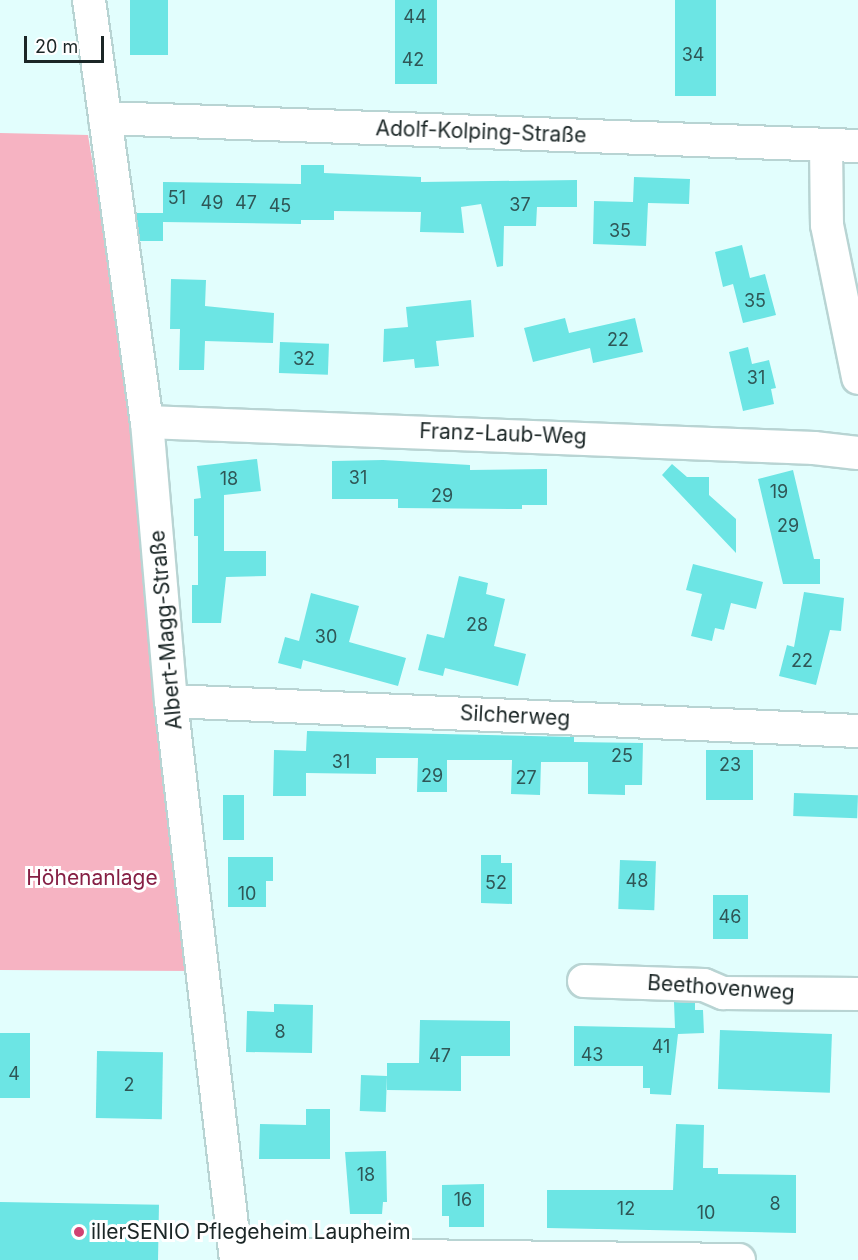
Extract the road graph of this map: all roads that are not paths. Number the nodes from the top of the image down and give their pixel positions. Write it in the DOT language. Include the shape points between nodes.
graph roads {
  1 [pos="88,0"];
  2 [pos="105,118"];
  3 [pos="826,145"];
  4 [pos="858,146"];
  5 [pos="858,378"];
  6 [pos="147,422"];
  7 [pos="858,453"];
  8 [pos="171,701"];
  9 [pos="858,731"];
  10 [pos="584,981"];
  11 [pos="858,994"];
  12 [pos="236,1257"];
  13 [pos="738,1260"];
  1 -- 2 [label="street, Albert-Magg-Straße"];
  2 -- 3 [label="street, Adolf-Kolping-Straße"];
  2 -- 6 [label="street, Albert-Magg-Straße"];
  3 -- 4 [label="street, Adolf-Kolping-Straße"];
  3 -- 5 [label="street" via="827,225"];
  6 -- 7 [label="street, Franz-Laub-Weg" via="802,447"];
  6 -- 8 [label="street, Albert-Magg-Straße"];
  8 -- 9 [label="street, Silcherweg"];
  8 -- 12 [label="street, Albert-Magg-Straße"];
  10 -- 11 [label="street, Beethovenweg" via="704,985 723,993"];
  12 -- 13 [label="street"];
}
